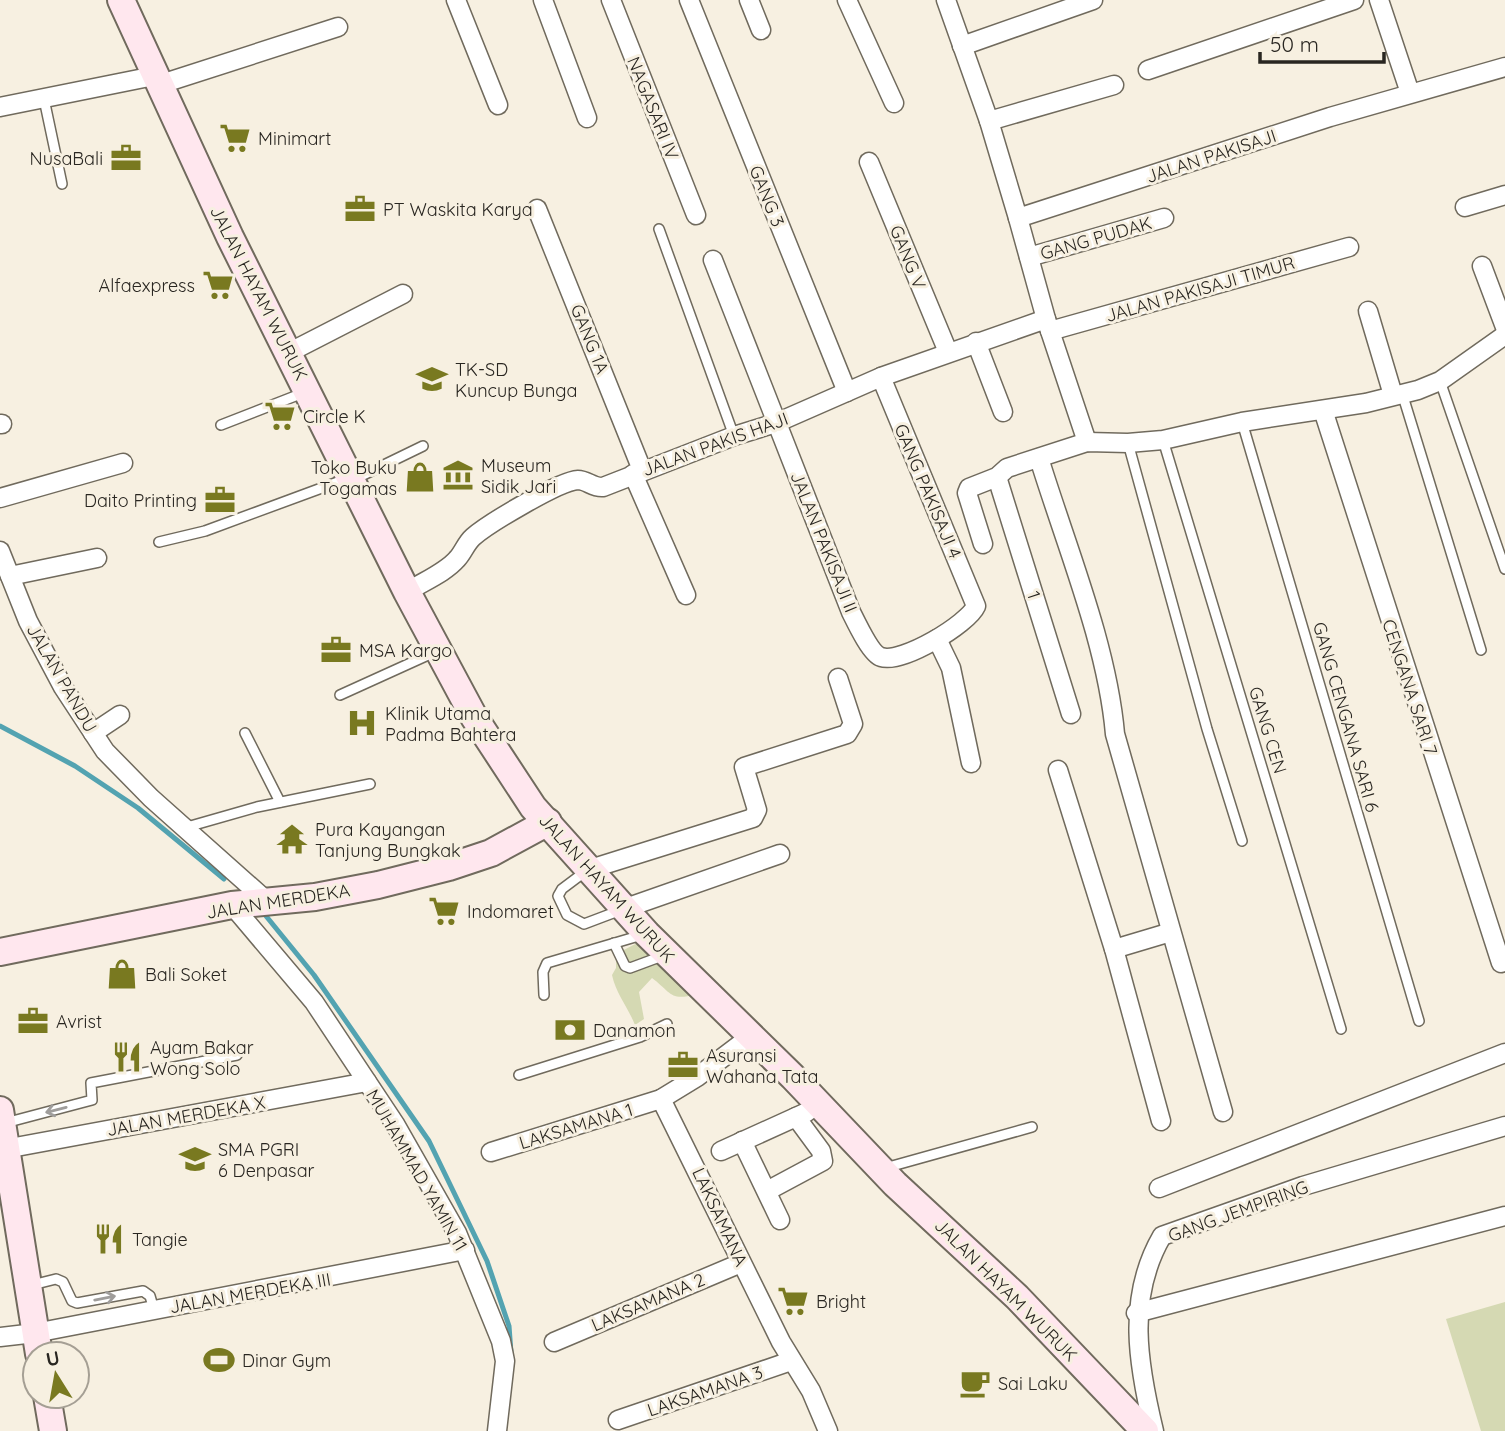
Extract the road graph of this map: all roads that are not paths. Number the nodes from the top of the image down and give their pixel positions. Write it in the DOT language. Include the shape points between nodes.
graph roads {
  1 [pos="121,0"];
  2 [pos="456,0"];
  3 [pos="543,0"];
  4 [pos="611,0"];
  5 [pos="689,0"];
  6 [pos="749,0"];
  7 [pos="848,0"];
  8 [pos="946,0"];
  9 [pos="1093,0"];
  10 [pos="1354,0"];
  11 [pos="1379,0"];
  12 [pos="338,27"];
  13 [pos="761,30"];
  14 [pos="962,46"];
  15 [pos="1505,67"];
  16 [pos="1148,70"];
  17 [pos="156,81"];
  18 [pos="1114,85"];
  19 [pos="1410,93"];
  20 [pos="44,99"];
  21 [pos="894,103"];
  22 [pos="498,104"];
  23 [pos="0,107"];
  24 [pos="587,118"];
  25 [pos="989,121"];
  26 [pos="869,162"];
  27 [pos="62,184"];
  28 [pos="1505,195"];
  29 [pos="1465,207"];
  30 [pos="537,209"];
  31 [pos="696,215"];
  32 [pos="1018,218"];
  33 [pos="1164,218"];
  34 [pos="659,229"];
  35 [pos="1349,247"];
  36 [pos="1029,257"];
  37 [pos="713,260"];
  38 [pos="1482,266"];
  39 [pos="403,294"];
  40 [pos="1368,311"];
  41 [pos="1048,325"];
  42 [pos="1505,327"];
  43 [pos="1505,335"];
  44 [pos="976,342"];
  45 [pos="290,352"];
  46 [pos="948,352"];
  47 [pos="881,377"];
  48 [pos="1440,382"];
  49 [pos="308,390"];
  50 [pos="847,392"];
  51 [pos="1397,394"];
  52 [pos="1323,411"];
  53 [pos="1003,412"];
  54 [pos="1242,422"];
  55 [pos="776,423"];
  56 [pos="221,425"];
  57 [pos="734,436"];
  58 [pos="1163,440"];
  59 [pos="1087,442"];
  60 [pos="1128,443"];
  61 [pos="423,446"];
  62 [pos="1039,458"];
  63 [pos="123,463"];
  64 [pos="638,472"];
  65 [pos="997,477"];
  66 [pos="351,479"];
  67 [pos="0,499"];
  68 [pos="159,542"];
  69 [pos="983,544"];
  70 [pos="0,551"];
  71 [pos="97,558"];
  72 [pos="1505,569"];
  73 [pos="10,576"];
  74 [pos="407,592"];
  75 [pos="686,594"];
  76 [pos="937,639"];
  77 [pos="437,650"];
  78 [pos="1481,650"];
  79 [pos="838,678"];
  80 [pos="340,695"];
  81 [pos="1071,714"];
  82 [pos="120,715"];
  83 [pos="93,733"];
  84 [pos="245,733"];
  85 [pos="971,763"];
  86 [pos="1058,770"];
  87 [pos="370,784"];
  88 [pos="281,802"];
  89 [pos="548,822"];
  90 [pos="187,827"];
  91 [pos="1242,841"];
  92 [pos="780,854"];
  93 [pos="587,870"];
  94 [pos="269,903"];
  95 [pos="232,905"];
  96 [pos="623,909"];
  97 [pos="1171,932"];
  98 [pos="647,934"];
  99 [pos="614,943"];
  100 [pos="1114,949"];
  101 [pos="0,952"];
  102 [pos="667,954"];
  103 [pos="1501,963"];
  104 [pos="544,995"];
  105 [pos="1419,1021"];
  106 [pos="667,1024"];
  107 [pos="1341,1029"];
  108 [pos="750,1037"];
  109 [pos="1505,1053"];
  110 [pos="237,1055"];
  111 [pos="519,1075"];
  112 [pos="367,1082"];
  113 [pos="661,1099"];
  114 [pos="821,1105"];
  115 [pos="1223,1112"];
  116 [pos="796,1117"];
  117 [pos="1161,1121"];
  118 [pos="1505,1126"];
  119 [pos="1032,1127"];
  120 [pos="2,1133"];
  121 [pos="741,1142"];
  122 [pos="721,1151"];
  123 [pos="491,1152"];
  124 [pos="881,1169"];
  125 [pos="1159,1188"];
  126 [pos="767,1191"];
  127 [pos="1505,1216"];
  128 [pos="780,1220"];
  129 [pos="465,1250"];
  130 [pos="741,1263"];
  131 [pos="27,1286"];
  132 [pos="154,1311"];
  133 [pos="1136,1313"];
  134 [pos="0,1336"];
  135 [pos="36,1340"];
  136 [pos="51,1340"];
  137 [pos="21,1341"];
  138 [pos="554,1342"];
  139 [pos="792,1361"];
  140 [pos="49,1410"];
  141 [pos="618,1420"];
  142 [pos="53,1431"];
  143 [pos="497,1431"];
  144 [pos="828,1431"];
  145 [pos="1145,1431"];
  146 [pos="1154,1431"];
  1 -- 17 [label="main road, JALAN HAYAM WURUK"];
  2 -- 22 [label="street"];
  3 -- 24 [label="street"];
  4 -- 31 [label="street, NAGASARI IV"];
  5 -- 50 [label="street, GANG 3"];
  6 -- 13 [label="street"];
  7 -- 21 [label="street"];
  8 -- 14 [label="street"];
  9 -- 14 [label="street"];
  10 -- 16 [label="street"];
  11 -- 19 [label="street"];
  12 -- 17 [label="street"];
  14 -- 25 [label="street"];
  15 -- 19 [label="street, JALAN PAKISAJI"];
  17 -- 20 [label="street"];
  17 -- 45 [label="main road, JALAN HAYAM WURUK"];
  18 -- 25 [label="street"];
  19 -- 32 [label="street, JALAN PAKISAJI"];
  20 -- 23 [label="street"];
  20 -- 27 [label="lane"];
  25 -- 32 [label="street"];
  26 -- 46 [label="street, GANG V"];
  28 -- 29 [label="street"];
  30 -- 64 [label="street, GANG 1A"];
  32 -- 36 [label="street"];
  33 -- 36 [label="street, GANG PUDAK"];
  34 -- 57 [label="lane"];
  35 -- 41 [label="street, JALAN PAKISAJI TIMUR"];
  36 -- 41 [label="street"];
  37 -- 55 [label="street, JALAN PAKISAJI II"];
  38 -- 42 [label="street"];
  39 -- 45 [label="street"];
  40 -- 51 [label="street"];
  41 -- 44 [label="street, JALAN PAKIS HAJI"];
  41 -- 59 [label="street"];
  43 -- 48 [label="street"];
  44 -- 46 [label="street, JALAN PAKIS HAJI"];
  44 -- 53 [label="street"];
  45 -- 49 [label="main road, JALAN HAYAM WURUK"];
  46 -- 47 [label="street, JALAN PAKIS HAJI"];
  47 -- 50 [label="street, JALAN PAKIS HAJI"];
  47 -- 76 [label="street, GANG PAKISAJI 4" via="976,606"];
  48 -- 51 [label="street"];
  48 -- 72 [label="lane"];
  49 -- 56 [label="lane"];
  49 -- 66 [label="main road, JALAN HAYAM WURUK"];
  50 -- 55 [label="street, JALAN PAKIS HAJI"];
  51 -- 52 [label="street"];
  51 -- 78 [label="lane"];
  52 -- 54 [label="street"];
  52 -- 103 [label="street, CENGANA SARI 7"];
  54 -- 58 [label="street"];
  54 -- 105 [label="lane, GANG CENGANA SARI 6"];
  55 -- 57 [label="street, JALAN PAKIS HAJI"];
  55 -- 76 [label="street, JALAN PAKISAJI II" via="851,612 880,657 898,657"];
  57 -- 64 [label="street, JALAN PAKIS HAJI"];
  58 -- 60 [label="street"];
  58 -- 107 [label="lane, GANG CEN"];
  59 -- 60 [label="street"];
  59 -- 62 [label="street"];
  60 -- 91 [label="lane"];
  61 -- 66 [label="lane"];
  62 -- 65 [label="street" via="1007,468"];
  62 -- 97 [label="street" via="1104,665 1115,734"];
  63 -- 67 [label="street"];
  64 -- 74 [label="street, JALAN PAKIS HAJI" via="598,487 577,480 518,507 469,540 457,560"];
  64 -- 75 [label="street, GANG 1A"];
  65 -- 69 [label="street" via="980,481 967,493"];
  65 -- 81 [label="street, 1"];
  66 -- 68 [label="lane" via="205,531"];
  66 -- 74 [label="main road, JALAN HAYAM WURUK"];
  70 -- 73 [label="street, JALAN PANDU"];
  71 -- 73 [label="street"];
  73 -- 83 [label="street, JALAN PANDU" via="63,687"];
  74 -- 77 [label="main road, JALAN HAYAM WURUK"];
  76 -- 85 [label="street" via="951,668"];
  77 -- 80 [label="lane"];
  77 -- 89 [label="main road, JALAN HAYAM WURUK" via="498,754"];
  79 -- 93 [label="street" via="853,724 847,734 744,767 757,810 753,818"];
  82 -- 83 [label="street"];
  83 -- 90 [label="street, JALAN PANDU" via="127,775"];
  84 -- 88 [label="lane"];
  86 -- 100 [label="street"];
  87 -- 88 [label="lane"];
  88 -- 90 [label="lane"];
  89 -- 93 [label="main road, JALAN HAYAM WURUK"];
  89 -- 94 [label="main road, JALAN MERDEKA" via="502,848 449,867 378,885"];
  90 -- 94 [label="street, JALAN PANDU"];
  92 -- 96 [label="street"];
  93 -- 96 [label="main road, JALAN HAYAM WURUK"];
  93 -- 96 [label="lane" via="558,896 567,915 584,924"];
  94 -- 95 [label="main road, JALAN MERDEKA"];
  95 -- 101 [label="main road, JALAN MERDEKA"];
  95 -- 112 [label="street, MUHAMMAD YAMIN 11" via="314,1002"];
  96 -- 98 [label="main road, JALAN HAYAM WURUK"];
  97 -- 100 [label="street"];
  97 -- 115 [label="street"];
  98 -- 99 [label="lane"];
  98 -- 102 [label="main road, JALAN HAYAM WURUK"];
  99 -- 102 [label="lane" via="625,966 631,968"];
  99 -- 104 [label="lane" via="547,963"];
  100 -- 117 [label="street"];
  102 -- 108 [label="main road, JALAN HAYAM WURUK"];
  106 -- 111 [label="lane"];
  108 -- 113 [label="street"];
  108 -- 114 [label="main road, JALAN HAYAM WURUK"];
  109 -- 125 [label="street"];
  110 -- 120 [label="lane, one-way" via="91,1083 92,1100"];
  112 -- 120 [label="street, JALAN MERDEKA X"];
  112 -- 129 [label="street, MUHAMMAD YAMIN 11"];
  113 -- 123 [label="street, LAKSAMANA 1"];
  113 -- 130 [label="street, LAKSAMANA"];
  114 -- 116 [label="street"];
  114 -- 124 [label="main road, JALAN HAYAM WURUK"];
  116 -- 121 [label="street"];
  116 -- 126 [label="street" via="821,1151 822,1161"];
  118 -- 133 [label="street, GANG JEMPIRING" via="1167,1232 1152,1254"];
  119 -- 124 [label="lane"];
  120 -- 131 [label="main road"];
  121 -- 122 [label="street"];
  121 -- 126 [label="street"];
  124 -- 145 [label="main road, JALAN HAYAM WURUK" via="1017,1297"];
  126 -- 128 [label="street"];
  127 -- 133 [label="street"];
  129 -- 132 [label="street, JALAN MERDEKA III"];
  129 -- 143 [label="street, MUHAMMAD YAMIN 11" via="505,1361"];
  130 -- 138 [label="street, LAKSAMANA 2"];
  130 -- 139 [label="street, LAKSAMANA"];
  131 -- 132 [label="lane, one-way" via="56,1279 64,1282 77,1303 143,1291 150,1296"];
  131 -- 135 [label="main road"];
  132 -- 136 [label="street, JALAN MERDEKA III"];
  133 -- 146 [label="street, GANG JEMPIRING"];
  134 -- 137 [label="street, JALAN MERDEKA III"];
  139 -- 141 [label="street, LAKSAMANA 3"];
  139 -- 144 [label="street, LAKSAMANA"];
  140 -- 142 [label="main road"];
}
